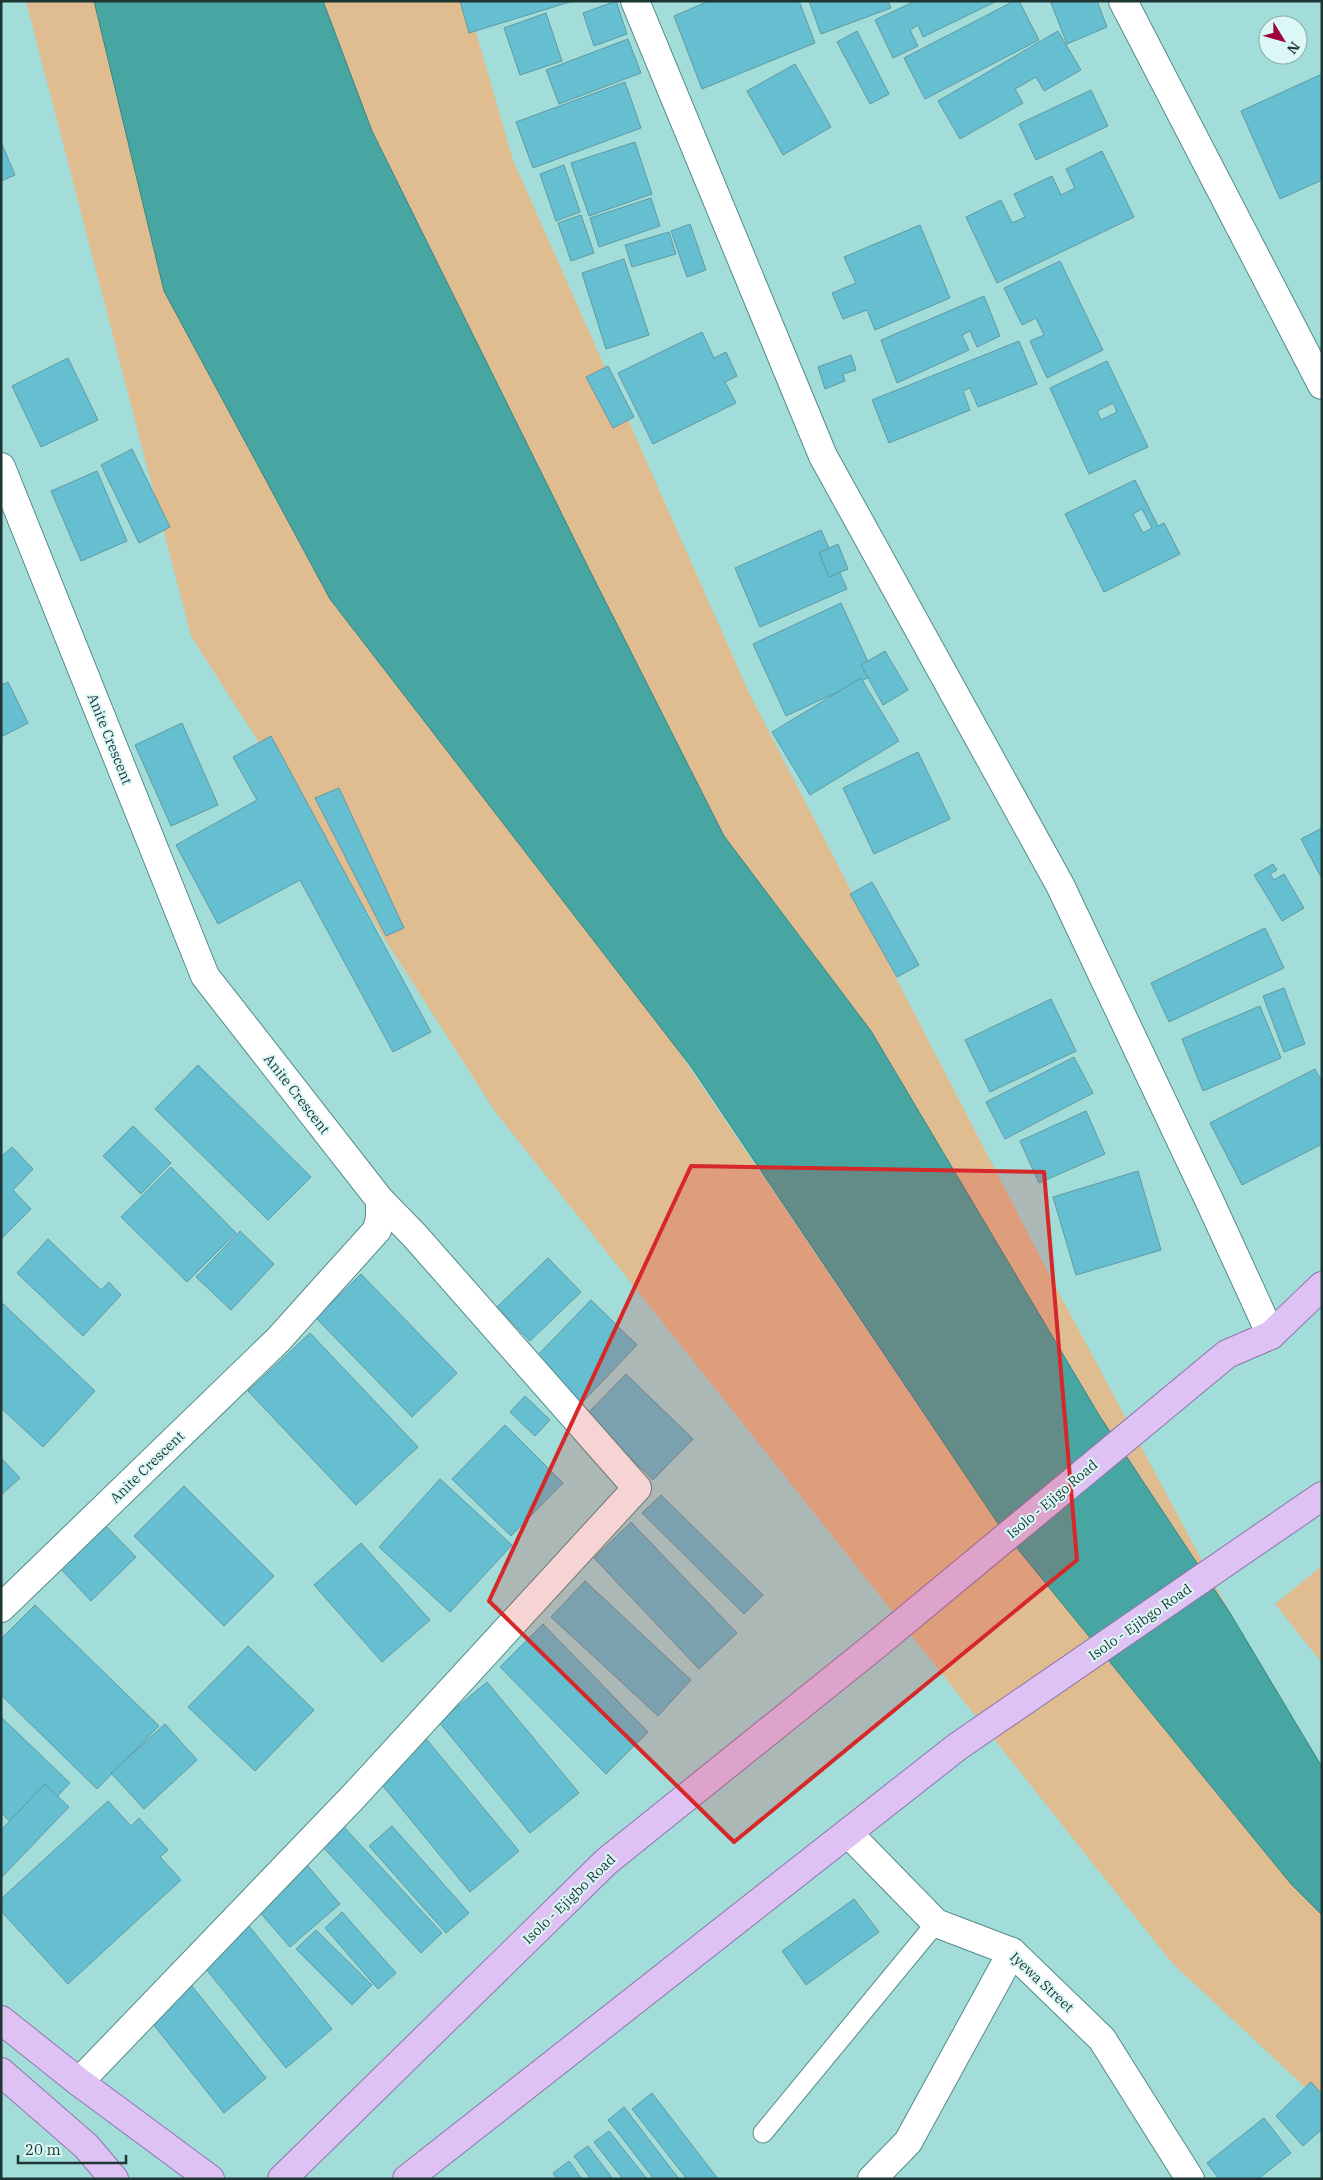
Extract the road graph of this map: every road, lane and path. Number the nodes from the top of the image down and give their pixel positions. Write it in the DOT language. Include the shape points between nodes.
graph roads {
  1 [pos="1123,1"];
  2 [pos="638,2"];
  3 [pos="1322,385"];
  4 [pos="1,467"];
  5 [pos="380,1200"];
  6 [pos="1322,1286"];
  7 [pos="1270,1335"];
  8 [pos="1322,1496"];
  9 [pos="1,1608"];
  10 [pos="877,1644"];
  11 [pos="848,1833"];
  12 [pos="936,1923"];
  13 [pos="1012,1952"];
  14 [pos="1,2020"];
  15 [pos="1,2072"];
  16 [pos="79,2082"];
  17 [pos="762,2133"];
  18 [pos="114,2179"];
  19 [pos="210,2179"];
  20 [pos="282,2179"];
  21 [pos="407,2179"];
  22 [pos="872,2179"];
  23 [pos="1190,2179"];
  1 -- 3 [label="street"];
  2 -- 7 [label="street" via="823,456 1060,885"];
  4 -- 5 [label="street, Anite Crescent" via="205,976"];
  5 -- 9 [label="street, Anite Crescent" via="377,1230 278,1340"];
  5 -- 16 [label="street" via="638,1488 354,1796"];
  6 -- 7 [label="main road"];
  7 -- 10 [label="main road, Isolo - Ejigo Road" via="1227,1354"];
  8 -- 11 [label="main road, Isolo - Ejibgo Road" via="957,1748"];
  10 -- 20 [label="main road, Isolo - Ejigbo Road" via="607,1861"];
  11 -- 12 [label="street, Iyewa Street"];
  11 -- 21 [label="main road"];
  12 -- 13 [label="street, Iyewa Street"];
  12 -- 17 [label="lane"];
  13 -- 22 [label="street" via="908,2142"];
  13 -- 23 [label="street, Iyewa Street" via="1102,2039"];
  14 -- 16 [label="main road"];
  15 -- 18 [label="main road" via="86,2146"];
  16 -- 19 [label="main road"];
}
